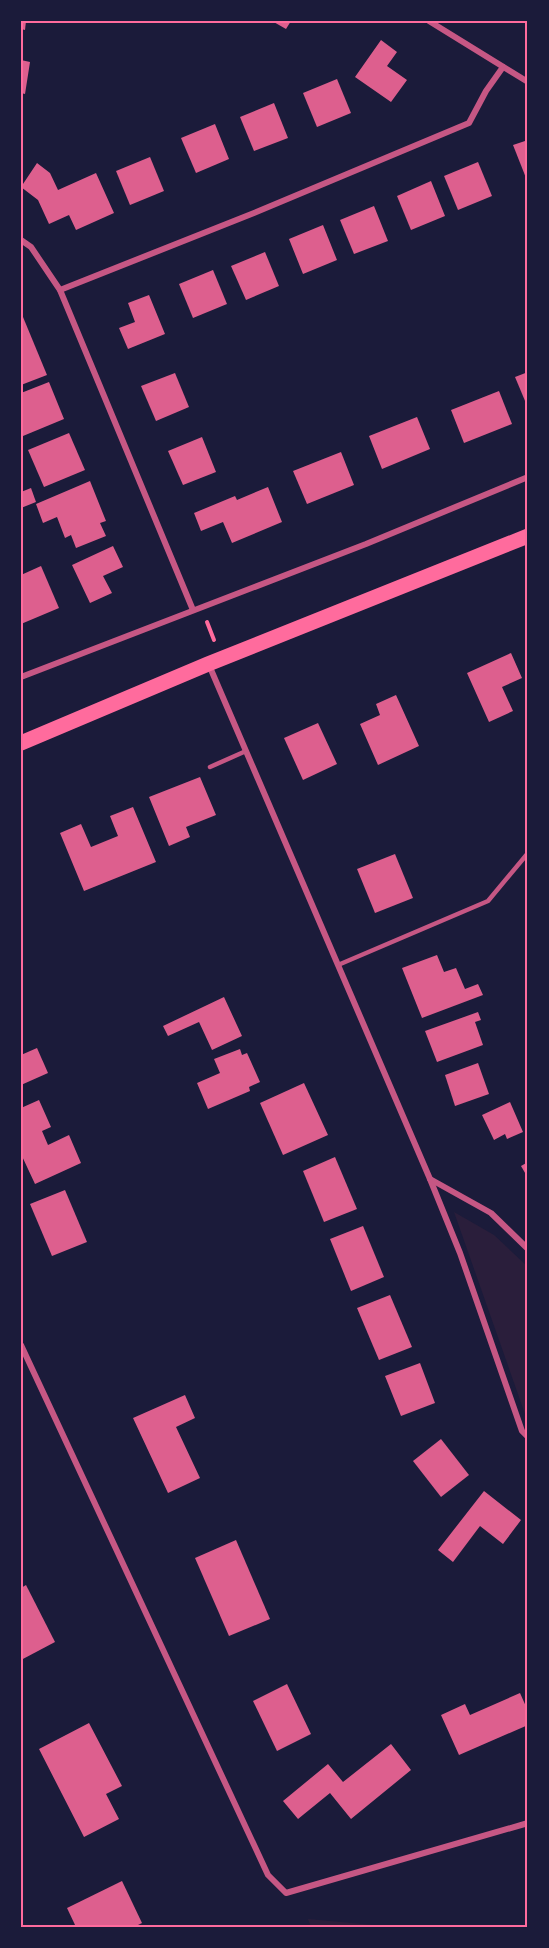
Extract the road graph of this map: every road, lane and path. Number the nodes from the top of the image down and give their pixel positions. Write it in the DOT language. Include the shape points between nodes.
graph roads {
  1 [pos="429,21"];
  2 [pos="503,67"];
  3 [pos="528,82"];
  4 [pos="21,240"];
  5 [pos="60,290"];
  6 [pos="528,477"];
  7 [pos="528,536"];
  8 [pos="193,610"];
  9 [pos="208,664"];
  10 [pos="21,677"];
  11 [pos="21,743"];
  12 [pos="246,751"];
  13 [pos="210,766"];
  14 [pos="528,853"];
  15 [pos="338,965"];
  16 [pos="430,1179"];
  17 [pos="528,1249"];
  18 [pos="21,1345"];
  19 [pos="528,1437"];
  20 [pos="528,1823"];
  1 -- 2 [label="street"];
  2 -- 3 [label="street"];
  2 -- 5 [label="street" via="469,123"];
  4 -- 5 [label="street" via="31,247"];
  5 -- 8 [label="street"];
  6 -- 8 [label="street"];
  7 -- 9 [label="main road"];
  8 -- 9 [label="path" via="207,622 216,644"];
  8 -- 10 [label="street"];
  9 -- 11 [label="main road"];
  9 -- 12 [label="street"];
  12 -- 13 [label="lane"];
  12 -- 15 [label="street"];
  14 -- 15 [label="lane" via="488,901"];
  15 -- 16 [label="street"];
  16 -- 17 [label="street" via="491,1213"];
  16 -- 19 [label="street" via="522,1431"];
  18 -- 20 [label="street" via="268,1875 286,1893"];
}
